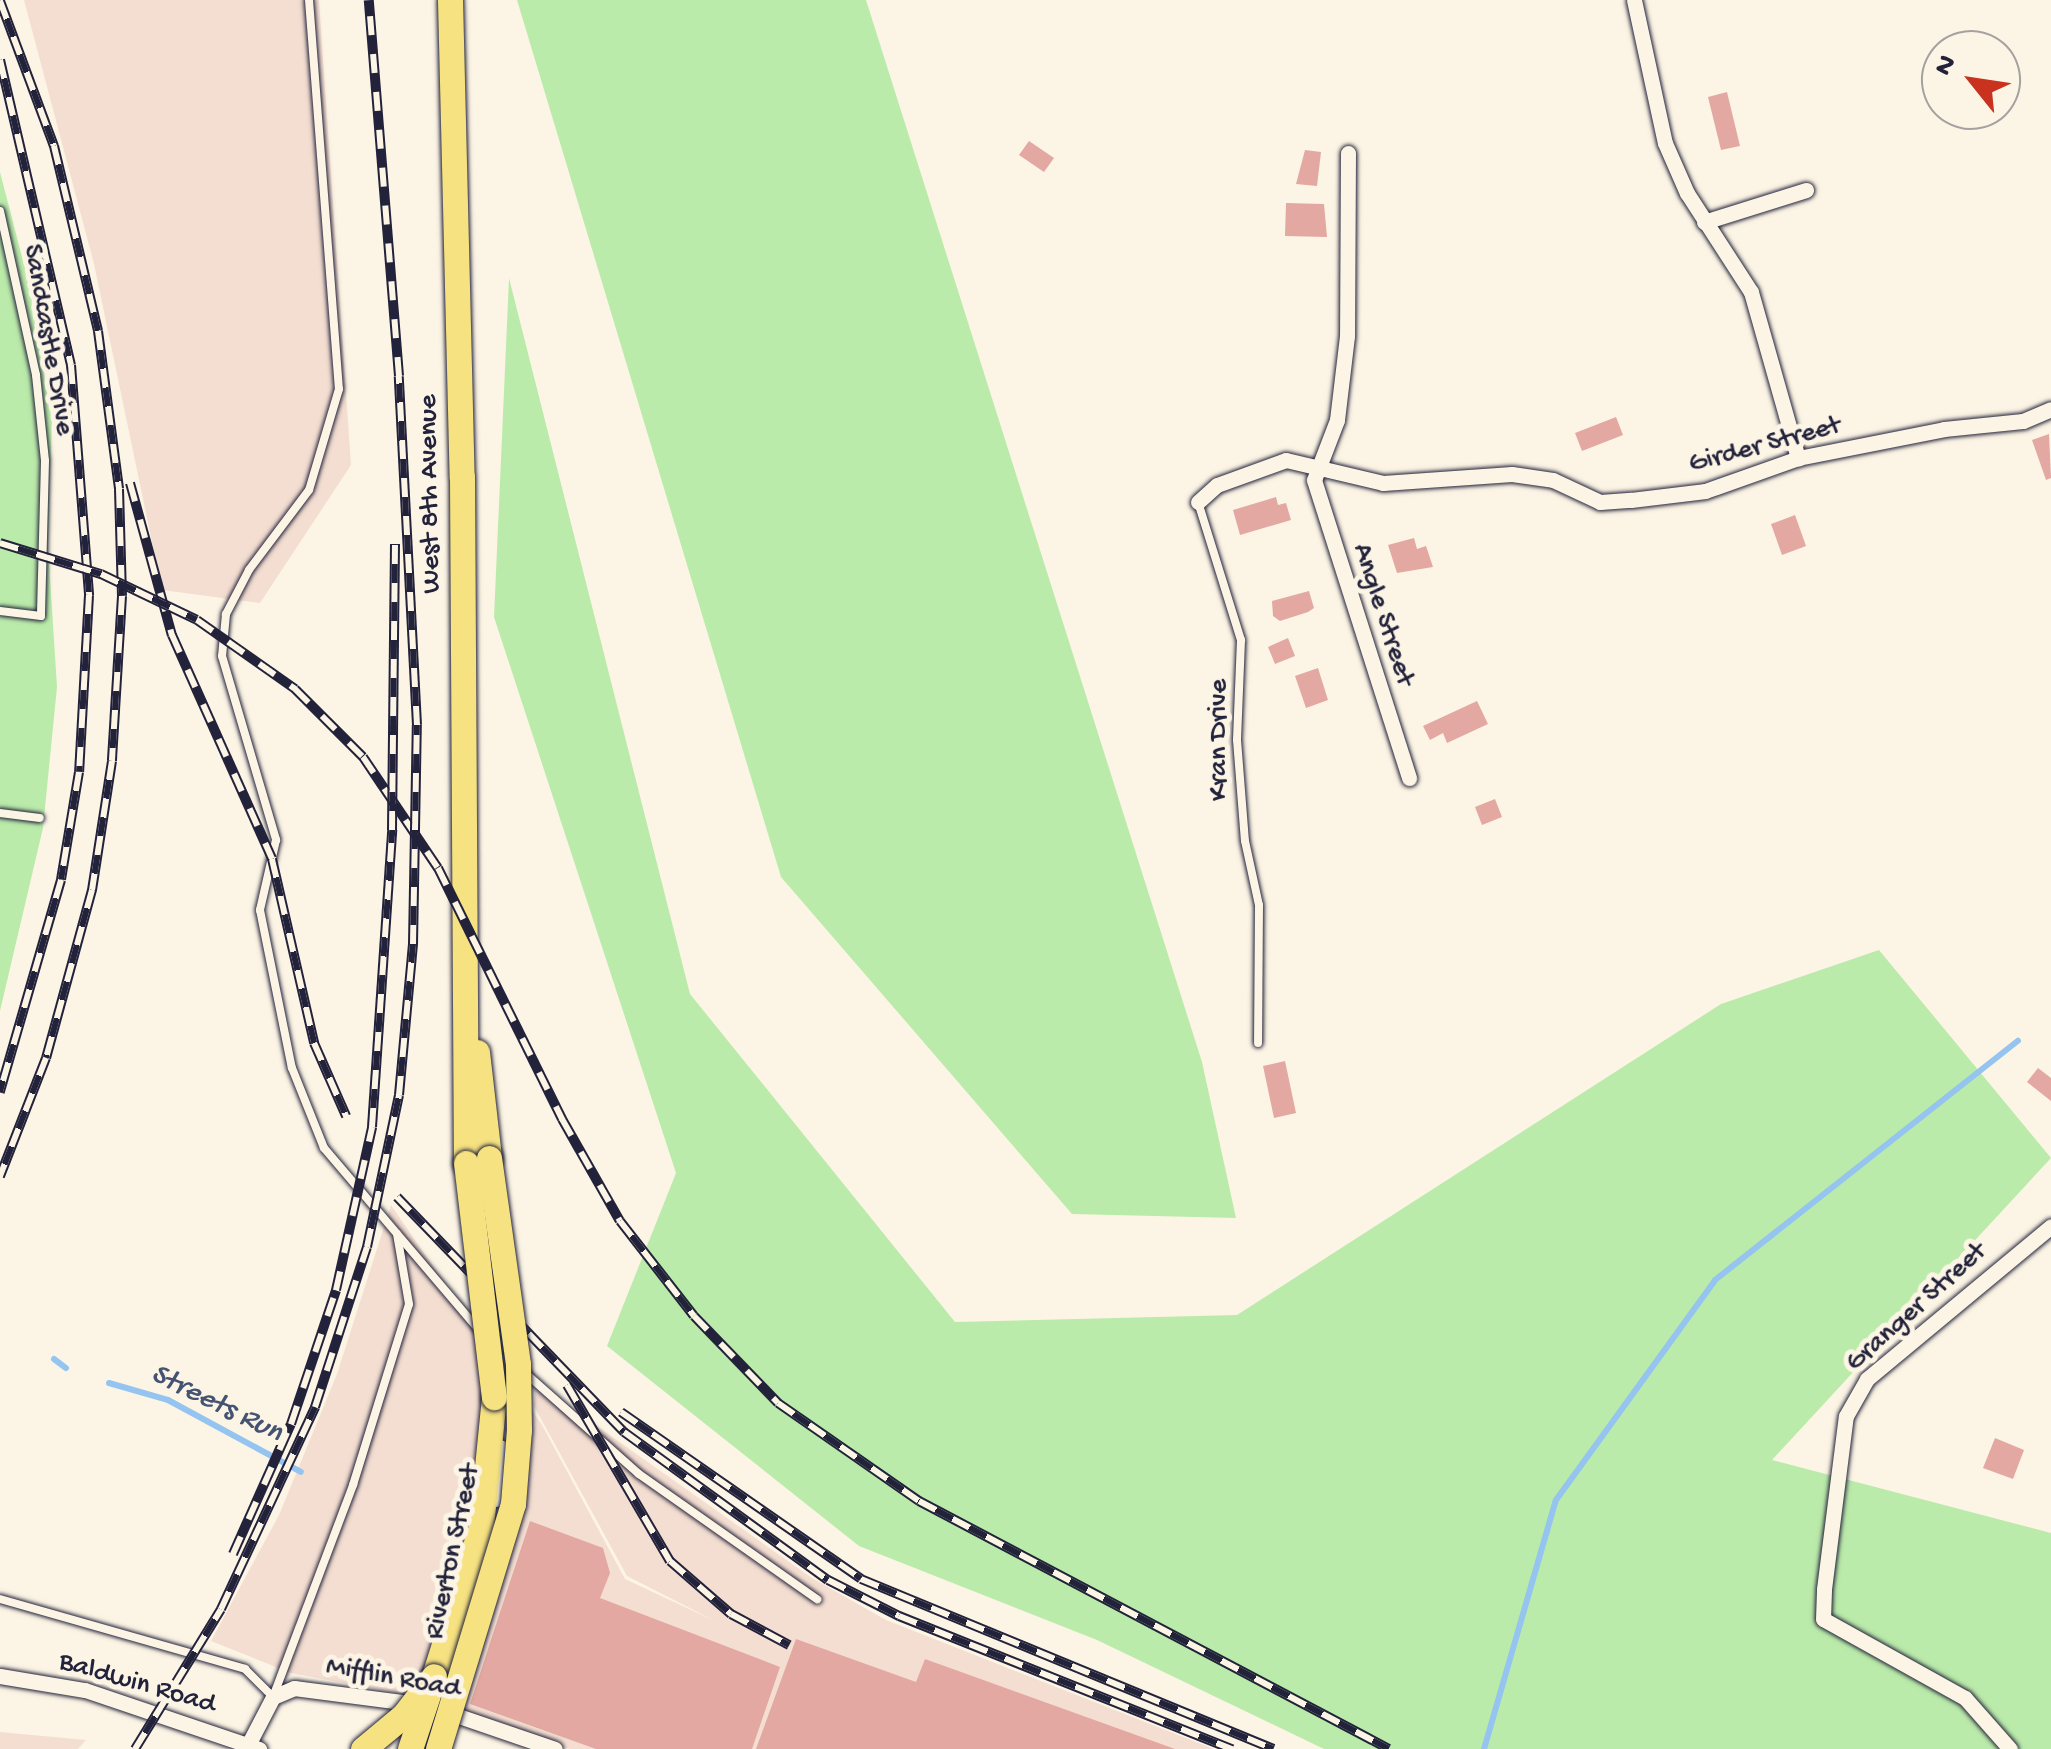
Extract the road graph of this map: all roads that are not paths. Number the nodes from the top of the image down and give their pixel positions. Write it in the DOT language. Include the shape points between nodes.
graph roads {
  1 [pos="308,0"];
  2 [pos="450,0"];
  3 [pos="1634,0"];
  4 [pos="1348,152"];
  5 [pos="1806,190"];
  6 [pos="0,211"];
  7 [pos="1704,222"];
  8 [pos="2051,409"];
  9 [pos="1798,458"];
  10 [pos="1315,466"];
  11 [pos="1198,502"];
  12 [pos="0,611"];
  13 [pos="1410,778"];
  14 [pos="0,813"];
  15 [pos="40,818"];
  16 [pos="1258,1043"];
  17 [pos="478,1160"];
  18 [pos="2051,1226"];
  19 [pos="397,1232"];
  20 [pos="505,1361"];
  21 [pos="0,1599"];
  22 [pos="817,1599"];
  23 [pos="0,1676"];
  24 [pos="434,1676"];
  25 [pos="273,1697"];
  26 [pos="442,1710"];
  27 [pos="253,1747"];
  28 [pos="363,1749"];
  29 [pos="410,1749"];
  30 [pos="429,1749"];
  31 [pos="438,1749"];
  32 [pos="556,1749"];
  33 [pos="2010,1749"];
  1 -- 19 [label="lane" via="339,389 308,490 248,570 226,614 222,656 276,840 260,910 292,1068 324,1148"];
  2 -- 17 [label="main road, West 8th Avenue" via="468,987"];
  3 -- 7 [label="street" via="1665,144"];
  4 -- 10 [label="street" via="1347,336 1337,420"];
  5 -- 7 [label="street"];
  6 -- 12 [label="lane, Sandcastle Drive" via="36,374 45,460 41,616"];
  7 -- 9 [label="street" via="1751,292"];
  8 -- 9 [label="street, Girder Street" via="2023,422"];
  9 -- 10 [label="street, Girder Street" via="1705,491 1600,502 1552,480 1512,474 1406,484"];
  10 -- 11 [label="street" via="1286,460 1216,485"];
  10 -- 13 [label="street, Angle Street" via="1358,629"];
  11 -- 16 [label="lane, Kran Drive" via="1241,640 1237,740 1261,939"];
  14 -- 15 [label="lane"];
  17 -- 24 [label="main road, bridge" via="492,1445 482,1527"];
  17 -- 31 [label="main road, bridge" via="518,1364 518,1448 492,1583"];
  18 -- 33 [label="street, Granger Street" via="1867,1379 1846,1416 1823,1619 1964,1698"];
  19 -- 20 [label="lane"];
  19 -- 25 [label="lane" via="409,1304 353,1485"];
  20 -- 22 [label="lane" via="536,1378 640,1474"];
  20 -- 26 [label="street, Riverton Street" via="499,1476"];
  21 -- 25 [label="lane" via="245,1669"];
  23 -- 27 [label="street, Baldwin Road" via="85,1690"];
  24 -- 28 [label="main road, bridge" via="404,1715"];
  24 -- 29 [label="main road, bridge"];
  25 -- 26 [label="street, Mifflin Road" via="294,1688"];
  25 -- 27 [label="street"];
  26 -- 30 [label="street, Riverton Street"];
  26 -- 32 [label="street, Mifflin Road"];
}
